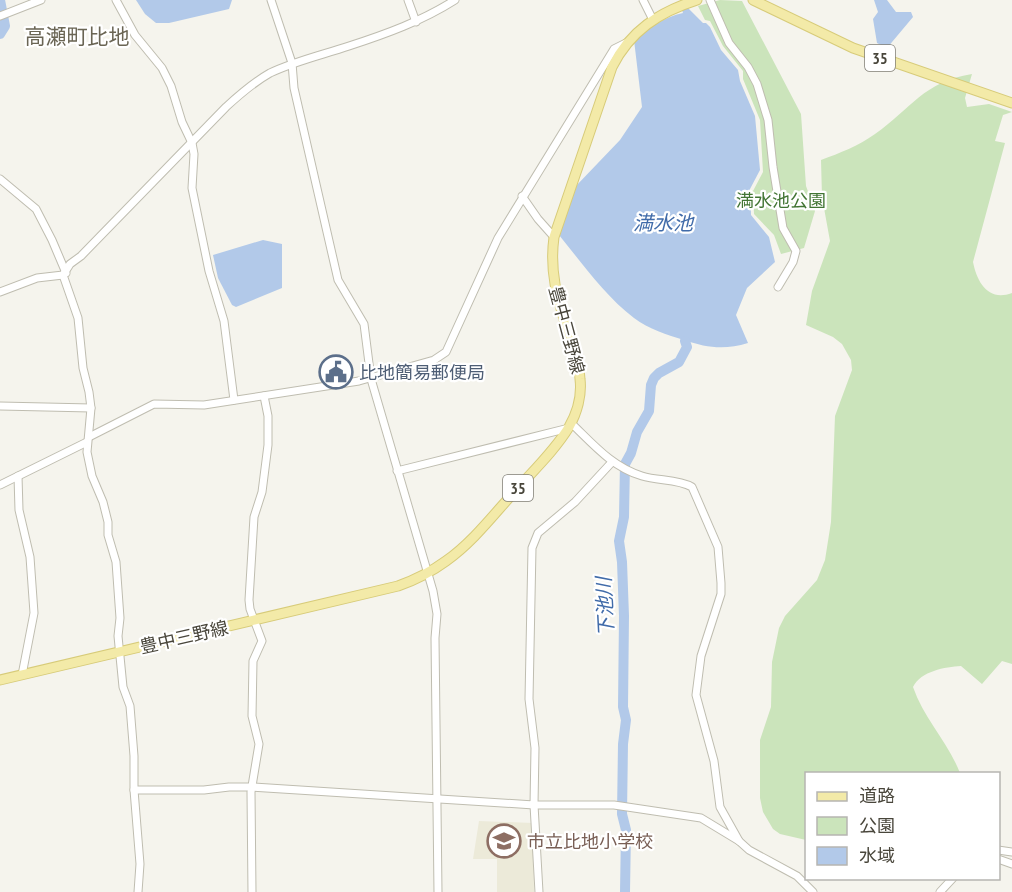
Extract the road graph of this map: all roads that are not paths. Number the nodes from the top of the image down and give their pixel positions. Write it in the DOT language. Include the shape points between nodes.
graph roads {
  1 [pos="41,0"];
  2 [pos="116,0"];
  3 [pos="271,0"];
  4 [pos="408,0"];
  5 [pos="455,0"];
  6 [pos="643,0"];
  7 [pos="697,0"];
  8 [pos="710,0"];
  9 [pos="753,0"];
  10 [pos="0,16"];
  11 [pos="653,20"];
  12 [pos="416,22"];
  13 [pos="626,43"];
  14 [pos="292,63"];
  15 [pos="1012,103"];
  16 [pos="192,143"];
  17 [pos="0,179"];
  18 [pos="522,196"];
  19 [pos="554,237"];
  20 [pos="64,274"];
  21 [pos="778,287"];
  22 [pos="0,292"];
  23 [pos="371,379"];
  24 [pos="264,396"];
  25 [pos="234,400"];
  26 [pos="0,406"];
  27 [pos="90,408"];
  28 [pos="570,425"];
  29 [pos="88,439"];
  30 [pos="612,462"];
  31 [pos="398,471"];
  32 [pos="18,476"];
  33 [pos="0,485"];
  34 [pos="428,573"];
  35 [pos="255,621"];
  36 [pos="119,652"];
  37 [pos="22,675"];
  38 [pos="0,680"];
  39 [pos="252,787"];
  40 [pos="134,790"];
  41 [pos="437,799"];
  42 [pos="534,805"];
  43 [pos="739,841"];
  44 [pos="952,880"];
  45 [pos="138,892"];
  46 [pos="252,892"];
  47 [pos="438,892"];
  48 [pos="539,892"];
  49 [pos="813,892"];
  50 [pos="940,892"];
  1 -- 10 [label="street"];
  2 -- 16 [label="street" via="135,35 162,68"];
  3 -- 14 [label="street"];
  4 -- 12 [label="street"];
  5 -- 12 [label="street"];
  6 -- 11 [label="street"];
  7 -- 11 [label="main road, 豊中三野線 / 35"];
  8 -- 21 [label="street" via="729,43 758,84 768,120 783,228 796,251"];
  9 -- 15 [label="main road, 35" via="853,48"];
  11 -- 13 [label="main road, 豊中三野線 / 35"];
  12 -- 14 [label="street"];
  13 -- 18 [label="street" via="614,49"];
  13 -- 19 [label="main road, 豊中三野線 / 35" via="612,67"];
  14 -- 16 [label="street" via="242,92"];
  14 -- 23 [label="street" via="294,88 334,264 338,280 364,324"];
  16 -- 20 [label="street"];
  16 -- 25 [label="street" via="192,188 224,321"];
  17 -- 20 [label="street" via="36,208"];
  18 -- 19 [label="street"];
  18 -- 23 [label="street" via="498,238 446,352 434,360"];
  19 -- 28 [label="main road, 豊中三野線 / 35" via="554,285 580,379 579,401"];
  20 -- 22 [label="street" via="37,278"];
  20 -- 27 [label="street" via="78,318"];
  23 -- 24 [label="street"];
  23 -- 31 [label="street"];
  24 -- 25 [label="street"];
  24 -- 35 [label="street" via="268,445 262,492 254,517 249,600"];
  25 -- 29 [label="street" via="204,405 154,404"];
  26 -- 27 [label="street"];
  27 -- 29 [label="street"];
  28 -- 30 [label="street"];
  28 -- 31 [label="street"];
  28 -- 34 [label="main road, 豊中三野線 / 35" via="549,454 466,544"];
  29 -- 32 [label="street"];
  29 -- 36 [label="street" via="92,476 103,502 116,562"];
  30 -- 42 [label="street" via="575,502 538,533 532,548 529,699 535,748"];
  30 -- 43 [label="street" via="638,475 692,487 718,547 721,594 701,656 696,695 714,760 720,807"];
  31 -- 34 [label="street"];
  32 -- 33 [label="street"];
  32 -- 37 [label="street" via="34,613"];
  34 -- 35 [label="main road, 豊中三野線 / 35" via="382,591"];
  34 -- 41 [label="street" via="437,614"];
  35 -- 36 [label="main road, 豊中三野線 / 35"];
  35 -- 39 [label="street" via="262,641 253,661 252,716 259,744"];
  36 -- 37 [label="main road, 豊中三野線 / 35"];
  36 -- 40 [label="street" via="123,687 130,706"];
  37 -- 38 [label="main road, 豊中三野線 / 35"];
  39 -- 40 [label="street"];
  39 -- 41 [label="street"];
  39 -- 46 [label="street"];
  40 -- 45 [label="street" via="140,864"];
  41 -- 42 [label="street"];
  41 -- 47 [label="street"];
  42 -- 43 [label="street" via="614,805 693,816"];
  42 -- 48 [label="street"];
  43 -- 49 [label="street" via="797,876"];
  44 -- 50 [label="street"];
}
